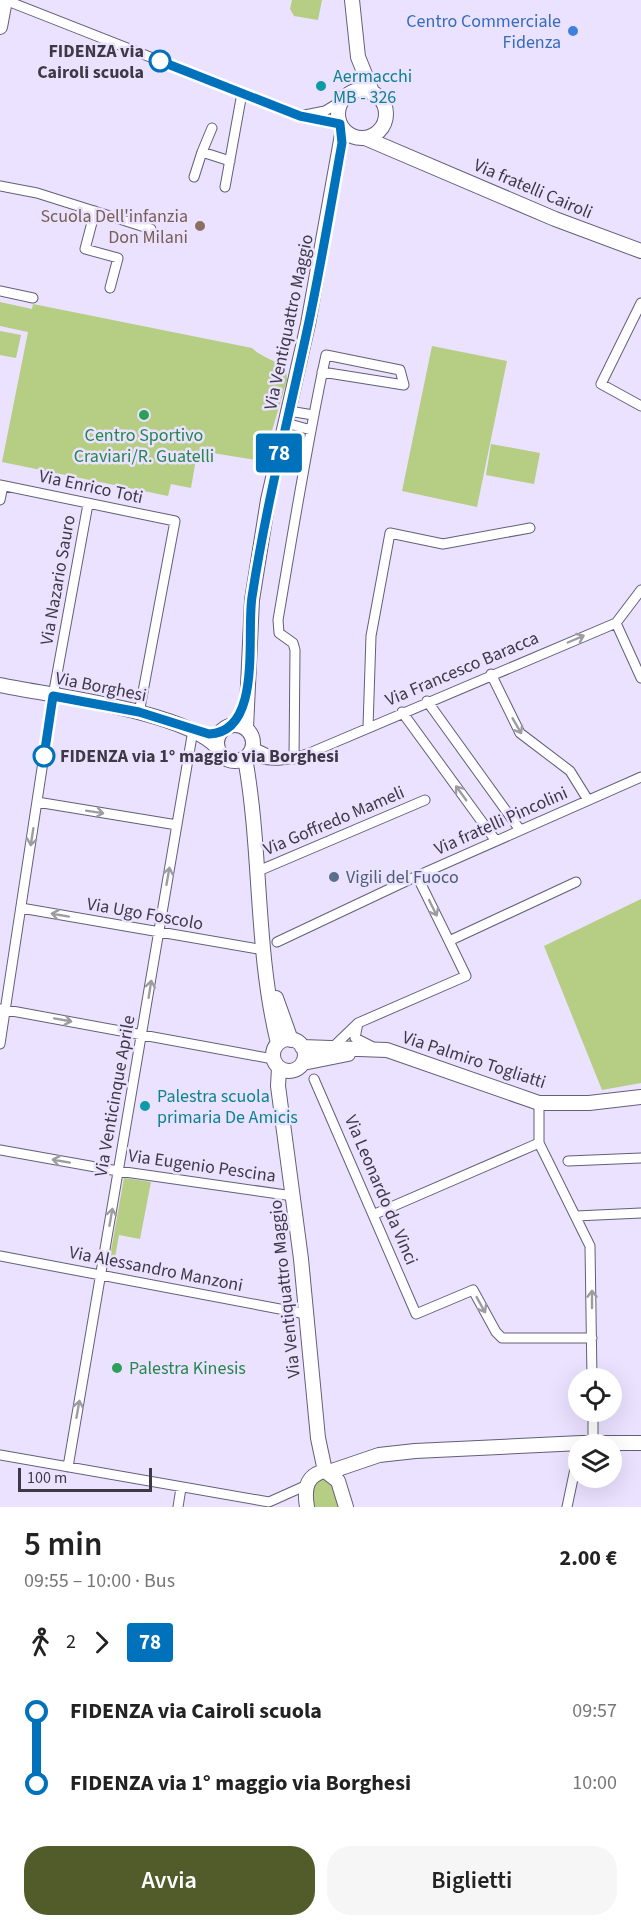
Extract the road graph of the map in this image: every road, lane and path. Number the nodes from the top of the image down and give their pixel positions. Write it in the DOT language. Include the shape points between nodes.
graph roads {
  1 [pos="5,0"];
  2 [pos="351,0"];
  3 [pos="0,27"];
  4 [pos="358,57"];
  5 [pos="242,93"];
  6 [pos="373,94"];
  7 [pos="348,96"];
  8 [pos="385,112"];
  9 [pos="300,116"];
  10 [pos="341,127"];
  11 [pos="212,128"];
  12 [pos="363,138"];
  13 [pos="202,152"];
  14 [pos="412,159"];
  15 [pos="230,161"];
  16 [pos="337,170"];
  17 [pos="194,177"];
  18 [pos="0,186"];
  19 [pos="225,188"];
  20 [pos="95,211"];
  21 [pos="151,229"];
  22 [pos="641,251"];
  23 [pos="110,288"];
  24 [pos="0,291"];
  25 [pos="33,298"];
  26 [pos="641,303"];
  27 [pos="322,372"];
  28 [pos="641,406"];
  29 [pos="314,416"];
  30 [pos="287,417"];
  31 [pos="310,430"];
  32 [pos="1,486"];
  33 [pos="0,500"];
  34 [pos="88,504"];
  35 [pos="530,528"];
  36 [pos="641,590"];
  37 [pos="616,623"];
  38 [pos="491,674"];
  39 [pos="641,678"];
  40 [pos="0,685"];
  41 [pos="53,696"];
  42 [pos="427,701"];
  43 [pos="139,712"];
  44 [pos="402,712"];
  45 [pos="240,726"];
  46 [pos="368,727"];
  47 [pos="193,730"];
  48 [pos="220,733"];
  49 [pos="218,748"];
  50 [pos="249,753"];
  51 [pos="294,759"];
  52 [pos="230,760"];
  53 [pos="641,777"];
  54 [pos="425,800"];
  55 [pos="588,800"];
  56 [pos="250,801"];
  57 [pos="37,802"];
  58 [pos="177,825"];
  59 [pos="520,830"];
  60 [pos="496,841"];
  61 [pos="256,872"];
  62 [pos="417,876"];
  63 [pos="576,882"];
  64 [pos="21,908"];
  65 [pos="159,934"];
  66 [pos="449,941"];
  67 [pos="268,945"];
  68 [pos="3,1010"];
  69 [pos="358,1023"];
  70 [pos="142,1034"];
  71 [pos="291,1043"];
  72 [pos="0,1044"];
  73 [pos="332,1048"];
  74 [pos="372,1048"];
  75 [pos="276,1063"];
  76 [pos="301,1066"];
  77 [pos="314,1079"];
  78 [pos="641,1097"];
  79 [pos="539,1103"];
  80 [pos="286,1137"];
  81 [pos="539,1143"];
  82 [pos="0,1150"];
  83 [pos="641,1158"];
  84 [pos="568,1161"];
  85 [pos="118,1171"];
  86 [pos="293,1196"];
  87 [pos="641,1213"];
  88 [pos="375,1214"];
  89 [pos="576,1216"];
  90 [pos="0,1256"];
  91 [pos="101,1275"];
  92 [pos="306,1314"];
  93 [pos="592,1338"];
  94 [pos="592,1368"];
  95 [pos="318,1438"];
  96 [pos="641,1443"];
  97 [pos="622,1444"];
  98 [pos="568,1446"];
  99 [pos="0,1455"];
  100 [pos="358,1464"];
  101 [pos="68,1467"];
  102 [pos="327,1472"];
  103 [pos="309,1481"];
  104 [pos="181,1488"];
  105 [pos="572,1488"];
  106 [pos="343,1491"];
  107 [pos="178,1507"];
  108 [pos="307,1507"];
  109 [pos="346,1507"];
  110 [pos="567,1507"];
  1 -- 3 [label="main road"];
  1 -- 5 [label="street"];
  2 -- 4 [label="main road, Via Ventiquattro Maggio"];
  4 -- 6 [label="main road, Via Ventiquattro Maggio"];
  4 -- 7 [label="main road, Via Ventiquattro Maggio"];
  5 -- 9 [label="street"];
  5 -- 15 [label="street"];
  6 -- 7 [label="main road"];
  6 -- 8 [label="main road, Via Ventiquattro Maggio"];
  7 -- 9 [label="street" via="325,111"];
  7 -- 10 [label="main road, Via Ventiquattro Maggio" via="338,112"];
  8 -- 12 [label="main road, Via Ventiquattro Maggio" via="378,132"];
  8 -- 14 [label="main road, Via fratelli Cairoli" via="390,141"];
  9 -- 10 [label="street"];
  10 -- 12 [label="main road"];
  10 -- 16 [label="main road, Via Ventiquattro Maggio"];
  11 -- 13 [label="street"];
  12 -- 14 [label="main road, Via fratelli Cairoli"];
  12 -- 16 [label="main road, Via Ventiquattro Maggio" via="354,144"];
  13 -- 15 [label="street"];
  13 -- 17 [label="street"];
  14 -- 22 [label="main road, Via fratelli Cairoli"];
  15 -- 19 [label="street"];
  16 -- 30 [label="main road, Via Ventiquattro Maggio"];
  18 -- 20 [label="street"];
  20 -- 21 [label="street"];
  20 -- 23 [label="street" via="85,249 118,258"];
  24 -- 25 [label="street"];
  26 -- 28 [label="street" via="601,384"];
  27 -- 27 [label="street" via="326,355 400,370 404,385"];
  27 -- 29 [label="street"];
  29 -- 30 [label="street"];
  29 -- 31 [label="street"];
  30 -- 31 [label="street"];
  30 -- 45 [label="main road, Via Ventiquattro Maggio" via="268,500 252,600 247,695"];
  31 -- 51 [label="street" via="278,620 279,633 293,643 295,650"];
  32 -- 33 [label="street"];
  32 -- 34 [label="street, Via Enrico Toti"];
  34 -- 41 [label="street, Via Nazario Sauro"];
  34 -- 43 [label="street, Via Enrico Toti" via="175,521"];
  35 -- 46 [label="street" via="443,544 390,533 371,636"];
  36 -- 37 [label="street"];
  38 -- 37 [label="street, Via Francesco Baracca, one-way"];
  37 -- 39 [label="street"];
  38 -- 42 [label="street, Via Francesco Baracca"];
  38 -- 55 [label="street, one-way" via="520,733 570,771"];
  40 -- 41 [label="main road, Via Borghesi"];
  41 -- 43 [label="main road, Via Borghesi"];
  41 -- 57 [label="street, Via Nazario Sauro"];
  42 -- 44 [label="street, Via Francesco Baracca"];
  42 -- 59 [label="street"];
  43 -- 47 [label="main road, Via Borghesi"];
  44 -- 46 [label="street, Via Francesco Baracca"];
  60 -- 44 [label="street, one-way"];
  45 -- 48 [label="main road"];
  45 -- 50 [label="main road, Via Ventiquattro Maggio" via="252,736"];
  46 -- 51 [label="street, Via Francesco Baracca"];
  47 -- 48 [label="main road, Via Borghesi"];
  47 -- 49 [label="main road, Via Borghesi"];
  47 -- 58 [label="street, Via Venticinque Aprile"];
  48 -- 49 [label="main road"];
  49 -- 52 [label="main road, Via Ventiquattro Maggio"];
  50 -- 51 [label="street, Via Francesco Baracca" via="267,760"];
  50 -- 52 [label="main road"];
  50 -- 56 [label="main road, Via Ventiquattro Maggio"];
  52 -- 56 [label="main road, Via Ventiquattro Maggio"];
  53 -- 55 [label="street, Via fratelli Pincolini"];
  54 -- 61 [label="street, Via Goffredo Mameli"];
  55 -- 59 [label="street, Via fratelli Pincolini"];
  56 -- 61 [label="main road, Via Ventiquattro Maggio"];
  57 -- 58 [label="street, one-way"];
  57 -- 64 [label="street, Via Nazario Sauro, one-way"];
  65 -- 58 [label="street, Via Venticinque Aprile, one-way"];
  59 -- 60 [label="street, Via fratelli Pincolini"];
  60 -- 62 [label="street, Via fratelli Pincolini"];
  61 -- 67 [label="main road, Via Ventiquattro Maggio"];
  62 -- 66 [label="street, one-way"];
  62 -- 67 [label="street, Via fratelli Pincolini"];
  63 -- 66 [label="street"];
  65 -- 64 [label="street, Via Ugo Foscolo, one-way"];
  64 -- 68 [label="street, Via Nazario Sauro"];
  65 -- 67 [label="street, Via Ugo Foscolo"];
  70 -- 65 [label="street, Via Venticinque Aprile, one-way"];
  66 -- 69 [label="street" via="466,976"];
  67 -- 71 [label="main road, Via Ventiquattro Maggio" via="278,1004"];
  68 -- 70 [label="street, one-way"];
  68 -- 72 [label="street, Via Nazario Sauro"];
  69 -- 73 [label="street"];
  69 -- 74 [label="street" via="355,1038"];
  70 -- 75 [label="street"];
  70 -- 85 [label="street, Via Venticinque Aprile"];
  71 -- 73 [label="main road, Via Palmiro Togliatti"];
  71 -- 75 [label="main road, Via Ventiquattro Maggio" via="274,1050"];
  71 -- 76 [label="main road, Via Ventiquattro Maggio" via="305,1055"];
  73 -- 74 [label="main road, Via Palmiro Togliatti"];
  74 -- 76 [label="main road"];
  74 -- 79 [label="main road, Via Palmiro Togliatti"];
  75 -- 76 [label="main road" via="291,1071"];
  75 -- 80 [label="main road, Via Ventiquattro Maggio"];
  76 -- 80 [label="main road, Via Ventiquattro Maggio" via="288,1083"];
  77 -- 88 [label="street, Via Leonardo da Vinci"];
  78 -- 79 [label="main road, Via Palmiro Togliatti"];
  79 -- 81 [label="street"];
  80 -- 86 [label="main road, Via Ventiquattro Maggio"];
  81 -- 88 [label="street"];
  81 -- 89 [label="street"];
  85 -- 82 [label="street, Via Eugenio Pescina, one-way"];
  83 -- 84 [label="street"];
  85 -- 86 [label="street, Via Eugenio Pescina"];
  91 -- 85 [label="street, Via Venticinque Aprile, one-way"];
  86 -- 92 [label="main road, Via Ventiquattro Maggio"];
  87 -- 89 [label="street"];
  88 -- 93 [label="street, Via Leonardo da Vinci, one-way" via="416,1314 473,1290 502,1338"];
  93 -- 89 [label="street, one-way" via="592,1260"];
  90 -- 91 [label="street, Via Alessandro Manzoni"];
  91 -- 92 [label="street, Via Alessandro Manzoni"];
  101 -- 91 [label="street, Via Venticinque Aprile, one-way"];
  92 -- 95 [label="main road, Via Ventiquattro Maggio"];
  93 -- 94 [label="street"];
  95 -- 102 [label="main road, Via Ventiquattro Maggio"];
  95 -- 103 [label="main road, Via Ventiquattro Maggio"];
  96 -- 97 [label="main road"];
  98 -- 100 [label="main road" via="415,1451 379,1455"];
  99 -- 101 [label="street"];
  100 -- 102 [label="main road"];
  100 -- 106 [label="main road" via="346,1478"];
  101 -- 104 [label="street"];
  102 -- 103 [label="main road"];
  102 -- 106 [label="main road, Via Ventiquattro Maggio"];
  103 -- 104 [label="street" via="269,1502"];
  103 -- 108 [label="main road, Via Ventiquattro Maggio"];
  104 -- 107 [label="street"];
  105 -- 110 [label="street"];
  106 -- 109 [label="main road, Via Ventiquattro Maggio"];
}
